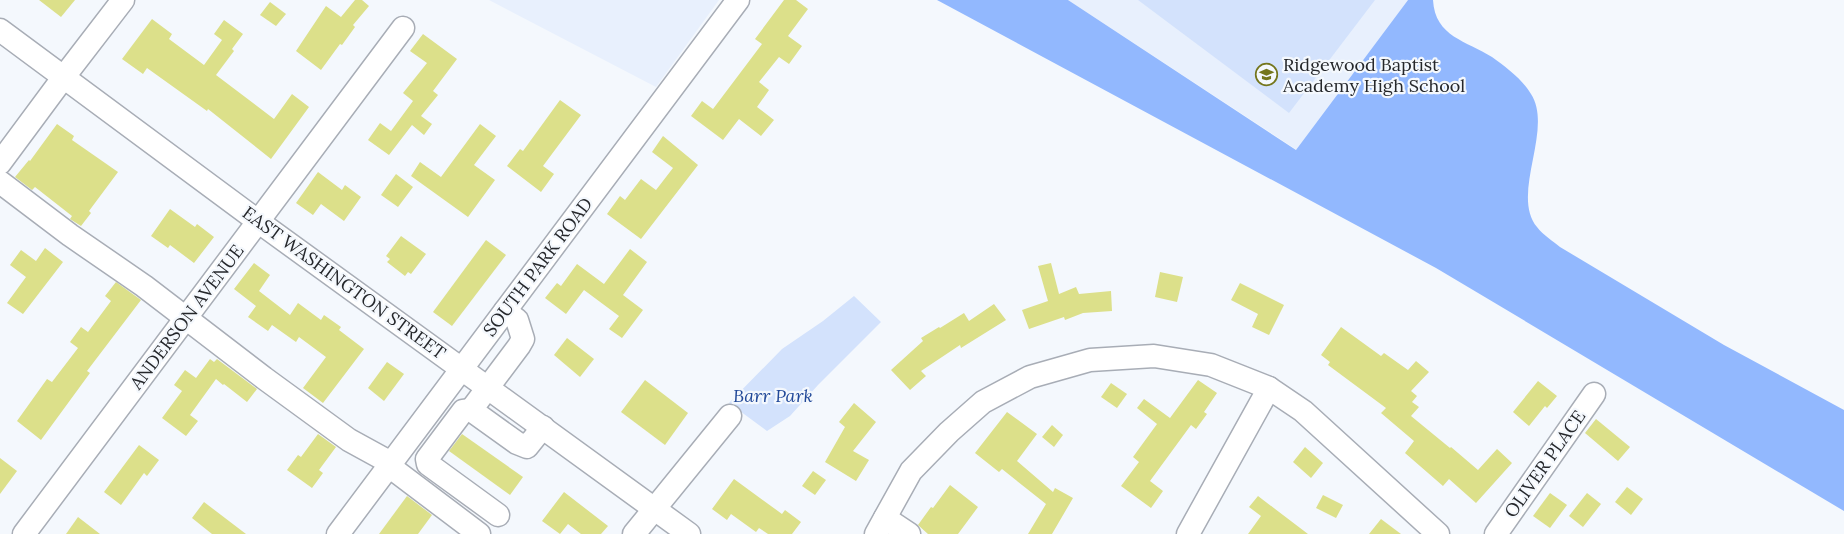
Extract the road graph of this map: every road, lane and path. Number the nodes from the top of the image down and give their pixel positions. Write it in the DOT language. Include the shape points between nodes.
graph roads {
  1 [pos="123,0"];
  2 [pos="738,0"];
  3 [pos="403,28"];
  4 [pos="0,30"];
  5 [pos="63,78"];
  6 [pos="0,163"];
  7 [pos="0,182"];
  8 [pos="259,222"];
  9 [pos="505,311"];
  10 [pos="186,319"];
  11 [pos="462,368"];
  12 [pos="488,387"];
  13 [pos="1268,388"];
  14 [pos="1594,394"];
  15 [pos="471,410"];
  16 [pos="730,416"];
  17 [pos="426,417"];
  18 [pos="543,427"];
  19 [pos="448,432"];
  20 [pos="390,465"];
  21 [pos="654,508"];
  22 [pos="498,515"];
  23 [pos="881,526"];
  24 [pos="24,534"];
  25 [pos="338,534"];
  26 [pos="479,534"];
  27 [pos="634,534"];
  28 [pos="690,534"];
  29 [pos="908,534"];
  30 [pos="1188,534"];
  31 [pos="1438,534"];
  32 [pos="1497,534"];
  1 -- 5 [label="street"];
  2 -- 9 [label="street, SOUTH PARK ROAD"];
  3 -- 8 [label="street, ANDERSON AVENUE"];
  4 -- 5 [label="street, EAST WASHINGTON STREET"];
  5 -- 6 [label="street"];
  5 -- 8 [label="street, EAST WASHINGTON STREET"];
  7 -- 10 [label="street"];
  8 -- 10 [label="street, ANDERSON AVENUE"];
  8 -- 11 [label="street, EAST WASHINGTON STREET"];
  9 -- 11 [label="street, SOUTH PARK ROAD"];
  9 -- 12 [label="street" via="517,320 523,338"];
  10 -- 20 [label="street" via="349,440"];
  10 -- 24 [label="street, ANDERSON AVENUE"];
  11 -- 12 [label="street, EAST WASHINGTON STREET"];
  11 -- 17 [label="street, SOUTH PARK ROAD"];
  12 -- 15 [label="street"];
  12 -- 18 [label="street, EAST WASHINGTON STREET"];
  13 -- 23 [label="street" via="1211,365 1154,356 1090,360 1030,377 983,402 949,432 911,471"];
  13 -- 30 [label="street"];
  13 -- 31 [label="street" via="1302,410"];
  14 -- 32 [label="street, OLIVER PLACE"];
  15 -- 18 [label="street" via="517,443 527,446"];
  15 -- 19 [label="street" via="463,411"];
  16 -- 21 [label="street"];
  17 -- 19 [label="street"];
  17 -- 20 [label="street, SOUTH PARK ROAD"];
  18 -- 21 [label="street, EAST WASHINGTON STREET"];
  19 -- 22 [label="street" via="428,459 428,464"];
  20 -- 25 [label="street, SOUTH PARK ROAD"];
  20 -- 26 [label="street"];
  21 -- 27 [label="street"];
  21 -- 28 [label="street, EAST WASHINGTON STREET"];
  23 -- 29 [label="street"];
}
